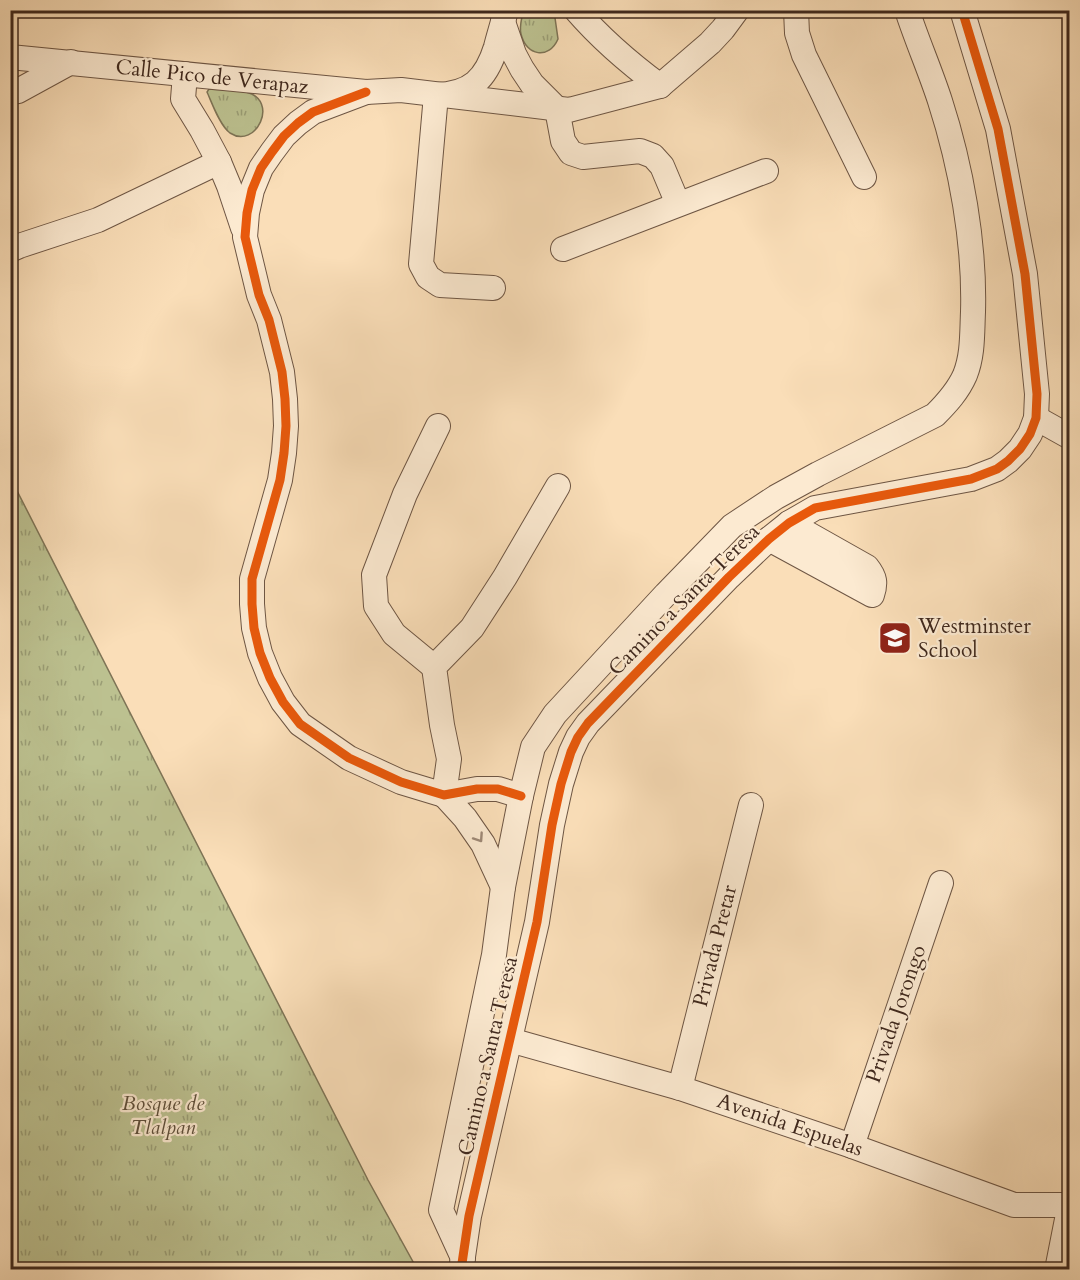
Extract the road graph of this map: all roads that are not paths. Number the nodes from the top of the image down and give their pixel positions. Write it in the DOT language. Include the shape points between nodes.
graph roads {
  1 [pos="576,10"];
  2 [pos="737,10"];
  3 [pos="796,10"];
  4 [pos="907,10"];
  5 [pos="962,10"];
  6 [pos="505,16"];
  7 [pos="10,57"];
  8 [pos="71,62"];
  9 [pos="185,74"];
  10 [pos="660,86"];
  11 [pos="10,92"];
  12 [pos="366,92"];
  13 [pos="436,94"];
  14 [pos="558,109"];
  15 [pos="219,162"];
  16 [pos="766,171"];
  17 [pos="864,177"];
  18 [pos="678,204"];
  19 [pos="245,237"];
  20 [pos="563,249"];
  21 [pos="10,250"];
  22 [pos="493,288"];
  23 [pos="1036,418"];
  24 [pos="438,426"];
  25 [pos="1070,437"];
  26 [pos="558,486"];
  27 [pos="789,523"];
  28 [pos="769,539"];
  29 [pos="434,667"];
  30 [pos="444,795"];
  31 [pos="521,796"];
  32 [pos="751,805"];
  33 [pos="941,883"];
  34 [pos="503,887"];
  35 [pos="510,1040"];
  36 [pos="680,1088"];
  37 [pos="852,1146"];
  38 [pos="1069,1205"];
  39 [pos="462,1264"];
  40 [pos="1057,1269"];
  1 -- 10 [label="street" via="608,44"];
  2 -- 10 [label="street" via="710,43"];
  3 -- 17 [label="street" via="797,33 804,55"];
  4 -- 31 [label="street, Camino a Santa Teresa" via="952,143 970,240 974,289 972,349 960,386 935,415 818,474 732,526 555,714 533,747"];
  5 -- 23 [label="street, Camino a Santa Teresa" via="998,129 1025,274"];
  6 -- 13 [label="street" via="492,60 481,77 460,92"];
  6 -- 14 [label="street" via="514,54 522,69"];
  7 -- 8 [label="street, Calle Pico de Verapaz"];
  8 -- 9 [label="street, Calle Pico de Verapaz"];
  8 -- 11 [label="street"];
  9 -- 12 [label="street, Calle Pico de Verapaz"];
  9 -- 15 [label="street" via="183,99"];
  10 -- 14 [label="street" via="569,110"];
  12 -- 13 [label="street"];
  12 -- 19 [label="street, Calle Pico de Verapaz" via="314,112 284,136 261,168 252,190"];
  13 -- 14 [label="street"];
  13 -- 22 [label="street" via="421,264 428,278 440,285"];
  14 -- 18 [label="street" via="563,141 571,153 583,157 640,151 653,156 663,166"];
  15 -- 19 [label="street"];
  15 -- 21 [label="street" via="98,220"];
  16 -- 18 [label="street"];
  18 -- 20 [label="street"];
  19 -- 30 [label="street, Calle Pico de Verapaz" via="277,346 286,426 280,480 252,579 252,612 260,653 283,702 300,724 349,758 401,782"];
  23 -- 25 [label="street"];
  23 -- 27 [label="street, Camino a Santa Teresa" via="1020,448 1008,461 984,475 815,508"];
  24 -- 29 [label="street" via="405,494 374,575 376,606 393,634"];
  26 -- 29 [label="street" via="472,628"];
  27 -- 28 [label="street, Camino a Santa Teresa"];
  27 -- 28 [label="street" via="867,567 874,576 872,595"];
  28 -- 35 [label="street, Camino a Santa Teresa" via="578,737 561,784 537,922"];
  29 -- 30 [label="street" via="449,759"];
  30 -- 31 [label="street, Calle Pico de Verapaz" via="498,789"];
  30 -- 34 [label="street, one-way" via="483,844"];
  31 -- 34 [label="street, Camino a Santa Teresa"];
  32 -- 36 [label="street, Privada Pretar"];
  33 -- 37 [label="street, Privada Jorongo"];
  34 -- 39 [label="street, Camino a Santa Teresa" via="494,955 441,1210"];
  35 -- 36 [label="street, Avenida Espuelas"];
  35 -- 39 [label="street, Camino a Santa Teresa" via="469,1216"];
  36 -- 37 [label="street, Avenida Espuelas"];
  37 -- 38 [label="street, Avenida Espuelas" via="1014,1205"];
  38 -- 40 [label="street"];
}
